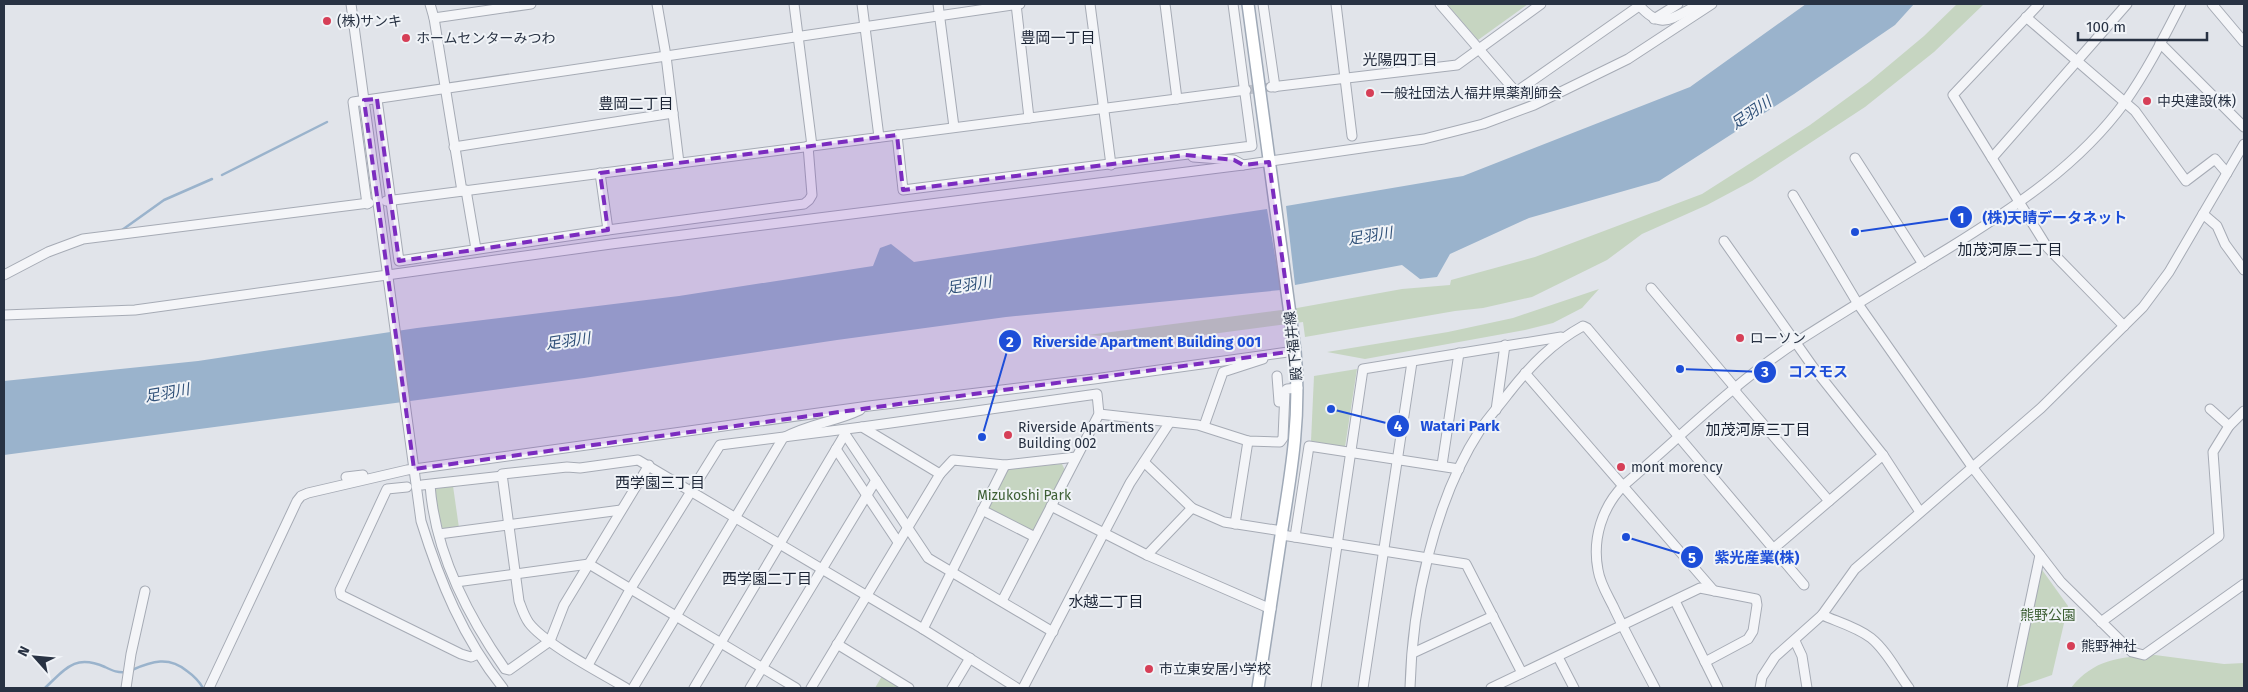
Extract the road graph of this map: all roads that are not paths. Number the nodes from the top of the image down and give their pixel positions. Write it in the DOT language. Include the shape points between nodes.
graph roads {
  1 [pos="351,4"];
  2 [pos="430,4"];
  3 [pos="531,4"];
  4 [pos="657,4"];
  5 [pos="794,4"];
  6 [pos="862,4"];
  7 [pos="938,4"];
  8 [pos="1017,4"];
  9 [pos="1090,4"];
  10 [pos="1165,4"];
  11 [pos="1233,4"];
  12 [pos="1248,4"];
  13 [pos="1263,4"];
  14 [pos="1336,4"];
  15 [pos="1440,4"];
  16 [pos="1541,4"];
  17 [pos="1678,4"];
  18 [pos="1700,4"];
  19 [pos="1712,4"];
  20 [pos="2038,4"];
  21 [pos="2127,4"];
  22 [pos="2182,4"];
  23 [pos="2212,4"];
  24 [pos="1639,5"];
  25 [pos="939,16"];
  26 [pos="434,18"];
  27 [pos="2026,18"];
  28 [pos="1654,19"];
  29 [pos="865,27"];
  30 [pos="798,36"];
  31 [pos="2244,42"];
  32 [pos="2160,43"];
  33 [pos="1478,49"];
  34 [pos="666,56"];
  35 [pos="2077,61"];
  36 [pos="1346,78"];
  37 [pos="445,89"];
  38 [pos="1246,90"];
  39 [pos="1177,98"];
  40 [pos="377,99"];
  41 [pos="364,100"];
  42 [pos="2125,102"];
  43 [pos="1102,108"];
  44 [pos="673,113"];
  45 [pos="1029,118"];
  46 [pos="954,127"];
  47 [pos="2244,128"];
  48 [pos="896,135"];
  49 [pos="1352,136"];
  50 [pos="879,137"];
  51 [pos="2244,144"];
  52 [pos="810,146"];
  53 [pos="454,147"];
  54 [pos="1185,155"];
  55 [pos="1855,158"];
  56 [pos="1992,158"];
  57 [pos="1269,162"];
  58 [pos="679,163"];
  59 [pos="1111,165"];
  60 [pos="1243,165"];
  61 [pos="600,173"];
  62 [pos="2227,173"];
  63 [pos="464,191"];
  64 [pos="1793,195"];
  65 [pos="388,200"];
  66 [pos="2019,203"];
  67 [pos="2203,214"];
  68 [pos="608,230"];
  69 [pos="1724,241"];
  70 [pos="476,249"];
  71 [pos="1922,264"];
  72 [pos="2244,270"];
  73 [pos="4,275"];
  74 [pos="390,277"];
  75 [pos="1651,288"];
  76 [pos="1858,304"];
  77 [pos="7,314"];
  78 [pos="2124,326"];
  79 [pos="1563,336"];
  80 [pos="1795,343"];
  81 [pos="1505,345"];
  82 [pos="1295,351"];
  83 [pos="1272,354"];
  84 [pos="1459,354"];
  85 [pos="1412,362"];
  86 [pos="1525,373"];
  87 [pos="1277,376"];
  88 [pos="1298,388"];
  89 [pos="1735,389"];
  90 [pos="869,406"];
  91 [pos="2210,409"];
  92 [pos="1496,410"];
  93 [pos="2244,411"];
  94 [pos="1098,414"];
  95 [pos="1170,422"];
  96 [pos="1204,426"];
  97 [pos="2229,426"];
  98 [pos="862,428"];
  99 [pos="844,432"];
  100 [pos="783,438"];
  101 [pos="1679,438"];
  102 [pos="1248,441"];
  103 [pos="1276,443"];
  104 [pos="836,449"];
  105 [pos="1351,452"];
  106 [pos="1883,455"];
  107 [pos="1076,457"];
  108 [pos="1398,458"];
  109 [pos="1144,462"];
  110 [pos="1005,465"];
  111 [pos="649,466"];
  112 [pos="1442,466"];
  113 [pos="414,467"];
  114 [pos="1973,468"];
  115 [pos="1459,469"];
  116 [pos="390,473"];
  117 [pos="940,474"];
  118 [pos="503,476"];
  119 [pos="346,477"];
  120 [pos="876,480"];
  121 [pos="1624,485"];
  122 [pos="407,487"];
  123 [pos="692,490"];
  124 [pos="867,494"];
  125 [pos="1829,501"];
  126 [pos="1051,506"];
  127 [pos="1192,508"];
  128 [pos="621,510"];
  129 [pos="982,510"];
  130 [pos="1920,512"];
  131 [pos="736,517"];
  132 [pos="1235,524"];
  133 [pos="509,525"];
  134 [pos="907,527"];
  135 [pos="1282,533"];
  136 [pos="439,534"];
  137 [pos="1104,534"];
  138 [pos="1035,537"];
  139 [pos="1295,538"];
  140 [pos="898,542"];
  141 [pos="780,544"];
  142 [pos="1337,544"];
  143 [pos="1773,549"];
  144 [pos="1384,551"];
  145 [pos="1147,555"];
  146 [pos="2040,555"];
  147 [pos="1429,557"];
  148 [pos="588,564"];
  149 [pos="823,569"];
  150 [pos="951,572"];
  151 [pos="516,574"];
  152 [pos="456,582"];
  153 [pos="2244,584"];
  154 [pos="1804,585"];
  155 [pos="631,588"];
  156 [pos="145,591"];
  157 [pos="1714,591"];
  158 [pos="867,595"];
  159 [pos="1675,601"];
  160 [pos="1002,602"];
  161 [pos="1271,609"];
  162 [pos="1822,615"];
  163 [pos="677,616"];
  164 [pos="1493,616"];
  165 [pos="2101,622"];
  166 [pos="1623,626"];
  167 [pos="922,629"];
  168 [pos="1053,632"];
  169 [pos="550,641"];
  170 [pos="1795,641"];
  171 [pos="721,642"];
  172 [pos="837,644"];
  173 [pos="478,654"];
  174 [pos="1413,654"];
  175 [pos="1558,657"];
  176 [pos="970,658"];
  177 [pos="1705,662"];
  178 [pos="588,665"];
  179 [pos="762,668"];
  180 [pos="1522,673"];
  181 [pos="126,688"];
  182 [pos="209,688"];
  183 [pos="503,688"];
  184 [pos="626,688"];
  185 [pos="633,688"];
  186 [pos="694,688"];
  187 [pos="750,688"];
  188 [pos="796,688"];
  189 [pos="811,688"];
  190 [pos="909,688"];
  191 [pos="952,688"];
  192 [pos="1017,688"];
  193 [pos="1023,688"];
  194 [pos="1258,688"];
  195 [pos="1316,688"];
  196 [pos="1363,688"];
  197 [pos="1410,688"];
  198 [pos="1491,688"];
  199 [pos="1574,688"];
  200 [pos="1655,688"];
  201 [pos="1718,688"];
  202 [pos="1760,688"];
  203 [pos="1807,688"];
  204 [pos="1909,688"];
  205 [pos="2012,688"];
  1 -- 41 [label="street"];
  2 -- 26 [label="street"];
  3 -- 26 [label="street"];
  4 -- 34 [label="street"];
  5 -- 30 [label="street"];
  6 -- 29 [label="street"];
  7 -- 25 [label="street"];
  8 -- 25 [label="street"];
  8 -- 45 [label="street"];
  9 -- 43 [label="street"];
  10 -- 39 [label="street"];
  11 -- 38 [label="street"];
  12 -- 57 [label="main road, 殿下福井線"];
  13 -- 36 [label="street" via="1273,87"];
  14 -- 36 [label="street"];
  15 -- 33 [label="street"];
  16 -- 33 [label="street"];
  17 -- 28 [label="street"];
  18 -- 28 [label="street" via="1666,20"];
  19 -- 57 [label="street" via="1628,59 1534,105 1483,124 1424,139"];
  20 -- 27 [label="street"];
  21 -- 35 [label="street"];
  22 -- 32 [label="street"];
  23 -- 31 [label="street"];
  24 -- 28 [label="street"];
  24 -- 33 [label="street" via="1516,92"];
  25 -- 29 [label="street"];
  25 -- 46 [label="street"];
  26 -- 37 [label="street"];
  27 -- 35 [label="street"];
  27 -- 56 [label="street" via="1953,96"];
  29 -- 30 [label="street"];
  29 -- 50 [label="street"];
  30 -- 34 [label="street"];
  30 -- 52 [label="street"];
  32 -- 42 [label="street"];
  32 -- 47 [label="street"];
  33 -- 36 [label="street" via="1457,65"];
  34 -- 37 [label="street"];
  34 -- 44 [label="street"];
  35 -- 42 [label="street"];
  35 -- 56 [label="street"];
  36 -- 49 [label="street"];
  37 -- 40 [label="street"];
  37 -- 53 [label="street"];
  38 -- 39 [label="street"];
  38 -- 54 [label="street" via="1252,146"];
  39 -- 43 [label="street"];
  40 -- 41 [label="street"];
  40 -- 65 [label="street"];
  41 -- 73 [label="street" via="353,102 368,204 83,238"];
  41 -- 74 [label="street"];
  42 -- 62 [label="street" via="2186,181 2215,159"];
  42 -- 66 [label="street" via="2062,170"];
  43 -- 45 [label="street"];
  43 -- 59 [label="street"];
  44 -- 53 [label="street"];
  44 -- 58 [label="street"];
  45 -- 46 [label="street"];
  46 -- 48 [label="street"];
  48 -- 50 [label="street"];
  48 -- 59 [label="street" via="903,190"];
  50 -- 52 [label="street"];
  51 -- 62 [label="street"];
  52 -- 58 [label="street"];
  52 -- 68 [label="street" via="812,195 804,204"];
  53 -- 63 [label="street"];
  54 -- 59 [label="street"];
  54 -- 60 [label="street" via="1234,160"];
  55 -- 71 [label="street"];
  56 -- 66 [label="street"];
  57 -- 60 [label="street"];
  57 -- 82 [label="main road, 殿下福井線"];
  58 -- 61 [label="street"];
  60 -- 74 [label="street" via="810,219"];
  61 -- 63 [label="street"];
  61 -- 68 [label="street"];
  62 -- 67 [label="street"];
  63 -- 65 [label="street"];
  63 -- 70 [label="street"];
  64 -- 76 [label="street"];
  65 -- 70 [label="street" via="399,261"];
  66 -- 71 [label="street"];
  66 -- 78 [label="street" via="2048,247"];
  67 -- 72 [label="street" via="2217,226 2225,244"];
  67 -- 78 [label="street" via="2158,289"];
  68 -- 70 [label="street"];
  69 -- 80 [label="street"];
  71 -- 76 [label="street"];
  74 -- 77 [label="street" via="135,310"];
  74 -- 113 [label="street"];
  75 -- 89 [label="street"];
  76 -- 80 [label="street"];
  76 -- 114 [label="street"];
  78 -- 114 [label="street" via="2042,408"];
  79 -- 81 [label="street"];
  79 -- 86 [label="street"];
  79 -- 101 [label="street" via="1583,326 1587,328"];
  80 -- 89 [label="street"];
  80 -- 106 [label="street"];
  81 -- 84 [label="street"];
  81 -- 92 [label="street"];
  82 -- 83 [label="street"];
  82 -- 88 [label="main road, 殿下福井線"];
  83 -- 90 [label="street"];
  83 -- 96 [label="street" via="1223,372"];
  84 -- 85 [label="street"];
  84 -- 112 [label="street"];
  85 -- 105 [label="street" via="1363,369"];
  85 -- 108 [label="street"];
  86 -- 92 [label="street"];
  86 -- 121 [label="street"];
  87 -- 103 [label="street" via="1280,399"];
  88 -- 103 [label="street" via="1286,390 1283,438"];
  88 -- 135 [label="main road, 殿下福井線" via="1296,434"];
  89 -- 101 [label="street"];
  89 -- 125 [label="street"];
  90 -- 100 [label="street" via="802,428"];
  90 -- 113 [label="street"];
  91 -- 97 [label="street"];
  92 -- 115 [label="street" via="1481,429"];
  93 -- 97 [label="street"];
  94 -- 95 [label="street"];
  94 -- 98 [label="street" via="1096,394"];
  94 -- 107 [label="street"];
  95 -- 96 [label="street"];
  95 -- 109 [label="street"];
  96 -- 102 [label="street"];
  97 -- 165 [label="street" via="2213,452 2219,536"];
  98 -- 99 [label="street"];
  98 -- 117 [label="street"];
  99 -- 100 [label="street"];
  99 -- 104 [label="street"];
  99 -- 120 [label="street"];
  100 -- 123 [label="street" via="720,445"];
  100 -- 131 [label="street"];
  101 -- 121 [label="street"];
  101 -- 143 [label="street"];
  102 -- 103 [label="street"];
  102 -- 132 [label="street"];
  104 -- 124 [label="street"];
  104 -- 141 [label="street"];
  105 -- 108 [label="street"];
  105 -- 139 [label="street" via="1309,446"];
  105 -- 142 [label="street"];
  106 -- 125 [label="street"];
  106 -- 130 [label="street"];
  107 -- 110 [label="street"];
  107 -- 126 [label="street"];
  108 -- 112 [label="street"];
  108 -- 144 [label="street"];
  109 -- 127 [label="street"];
  109 -- 137 [label="street"];
  110 -- 117 [label="street" via="953,460"];
  110 -- 129 [label="street"];
  111 -- 118 [label="street" via="638,460"];
  111 -- 123 [label="street"];
  111 -- 128 [label="street"];
  112 -- 115 [label="street"];
  113 -- 116 [label="street"];
  113 -- 173 [label="street" via="421,521 433,559 454,611"];
  114 -- 130 [label="street"];
  114 -- 146 [label="street"];
  115 -- 147 [label="street" via="1448,493"];
  116 -- 119 [label="street"];
  116 -- 182 [label="street" via="301,496"];
  117 -- 134 [label="street"];
  118 -- 133 [label="street"];
  118 -- 136 [label="street" via="426,485"];
  120 -- 124 [label="street"];
  120 -- 134 [label="street"];
  121 -- 157 [label="street"];
  121 -- 166 [label="street" via="1603,514 1597,549 1598,573"];
  122 -- 173 [label="street" via="387,490 340,590 341,595 461,654 471,657"];
  123 -- 131 [label="street"];
  123 -- 155 [label="street"];
  124 -- 140 [label="street"];
  124 -- 149 [label="street"];
  125 -- 143 [label="street"];
  126 -- 137 [label="street"];
  126 -- 138 [label="street"];
  127 -- 132 [label="street"];
  127 -- 145 [label="street"];
  128 -- 133 [label="street"];
  128 -- 148 [label="street"];
  129 -- 138 [label="street"];
  129 -- 150 [label="street"];
  130 -- 162 [label="street" via="1855,569"];
  131 -- 141 [label="street"];
  131 -- 163 [label="street"];
  132 -- 135 [label="street"];
  133 -- 136 [label="street"];
  133 -- 151 [label="street"];
  134 -- 140 [label="street"];
  134 -- 150 [label="street" via="928,558"];
  135 -- 139 [label="street"];
  135 -- 161 [label="main road, 殿下福井線"];
  136 -- 152 [label="street"];
  137 -- 145 [label="street"];
  137 -- 168 [label="street"];
  138 -- 160 [label="street"];
  139 -- 142 [label="street"];
  140 -- 158 [label="street"];
  141 -- 149 [label="street"];
  141 -- 171 [label="street"];
  142 -- 144 [label="street"];
  142 -- 195 [label="street"];
  143 -- 154 [label="street"];
  144 -- 147 [label="street"];
  144 -- 196 [label="street"];
  145 -- 161 [label="street"];
  146 -- 165 [label="street" via="2061,582"];
  146 -- 205 [label="street"];
  147 -- 164 [label="street" via="1466,564"];
  147 -- 174 [label="street"];
  148 -- 151 [label="street"];
  148 -- 155 [label="street"];
  148 -- 169 [label="street" via="558,615"];
  149 -- 158 [label="street"];
  149 -- 179 [label="street"];
  150 -- 160 [label="street"];
  150 -- 167 [label="street"];
  151 -- 152 [label="street"];
  151 -- 169 [label="street" via="524,615 537,632"];
  152 -- 169 [label="street" via="479,631 505,669 514,668"];
  153 -- 165 [label="street" via="2144,655 2132,652"];
  155 -- 163 [label="street"];
  155 -- 178 [label="street"];
  156 -- 181 [label="street"];
  157 -- 159 [label="street" via="1700,588"];
  157 -- 177 [label="street" via="1756,599 1757,605 1753,631 1748,640"];
  158 -- 167 [label="street"];
  158 -- 172 [label="street"];
  159 -- 166 [label="street"];
  159 -- 177 [label="street"];
  160 -- 168 [label="street"];
  161 -- 194 [label="main road, 殿下福井線"];
  162 -- 170 [label="street"];
  162 -- 204 [label="street" via="1872,639"];
  163 -- 171 [label="street"];
  163 -- 185 [label="street"];
  164 -- 174 [label="street"];
  164 -- 180 [label="street"];
  166 -- 175 [label="street"];
  166 -- 200 [label="street"];
  167 -- 176 [label="street"];
  168 -- 193 [label="street"];
  169 -- 178 [label="street"];
  170 -- 202 [label="street" via="1775,657 1762,677"];
  170 -- 203 [label="street" via="1802,656"];
  171 -- 179 [label="street"];
  171 -- 186 [label="street"];
  172 -- 189 [label="street"];
  172 -- 190 [label="street"];
  173 -- 183 [label="street"];
  174 -- 197 [label="street"];
  175 -- 180 [label="street"];
  175 -- 199 [label="street"];
  176 -- 191 [label="street"];
  176 -- 192 [label="street"];
  177 -- 201 [label="street"];
  178 -- 184 [label="street"];
  179 -- 187 [label="street"];
  179 -- 188 [label="street"];
  180 -- 198 [label="street"];
}
